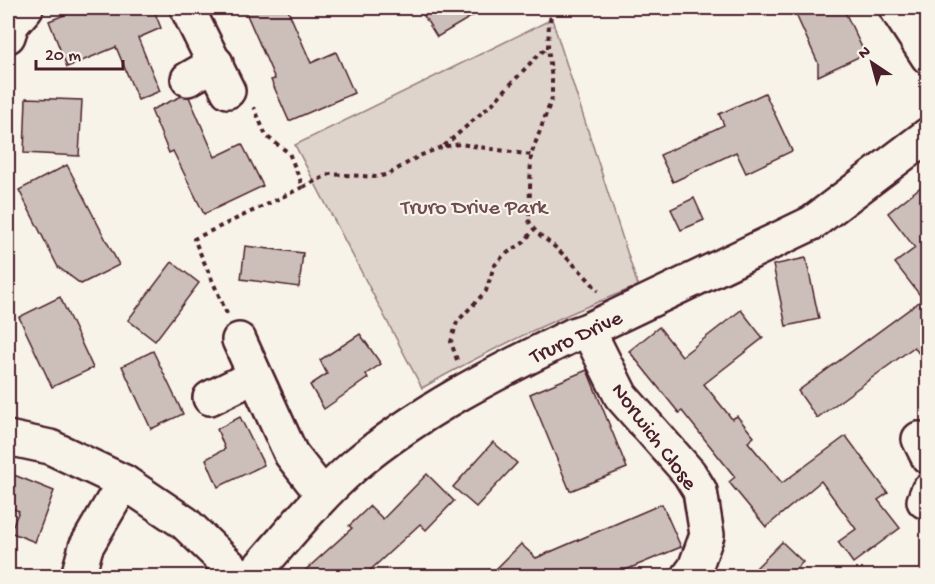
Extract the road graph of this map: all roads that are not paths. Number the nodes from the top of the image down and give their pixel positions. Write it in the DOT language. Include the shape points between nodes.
graph roads {
  1 [pos="187,8"];
  2 [pos="896,8"];
  3 [pos="927,57"];
  4 [pos="214,78"];
  5 [pos="927,135"];
  6 [pos="601,323"];
  7 [pos="239,340"];
  8 [pos="255,376"];
  9 [pos="210,398"];
  10 [pos="8,438"];
  11 [pos="124,482"];
  12 [pos="323,495"];
  13 [pos="78,576"];
  14 [pos="240,576"];
  15 [pos="252,576"];
  16 [pos="688,576"];
  1 -- 4 [label="street"];
  2 -- 3 [label="street"];
  5 -- 6 [label="street, Truro Drive" via="813,223"];
  6 -- 12 [label="street, Truro Drive" via="469,388 397,433"];
  6 -- 16 [label="street, Norwich Close" via="621,396 689,473 700,491 707,535"];
  7 -- 8 [label="street"];
  8 -- 9 [label="street"];
  8 -- 12 [label="street" via="291,454"];
  10 -- 11 [label="street" via="50,447"];
  11 -- 13 [label="street" via="86,547"];
  11 -- 14 [label="street" via="185,523"];
  12 -- 15 [label="street, Truro Drive"];
}
